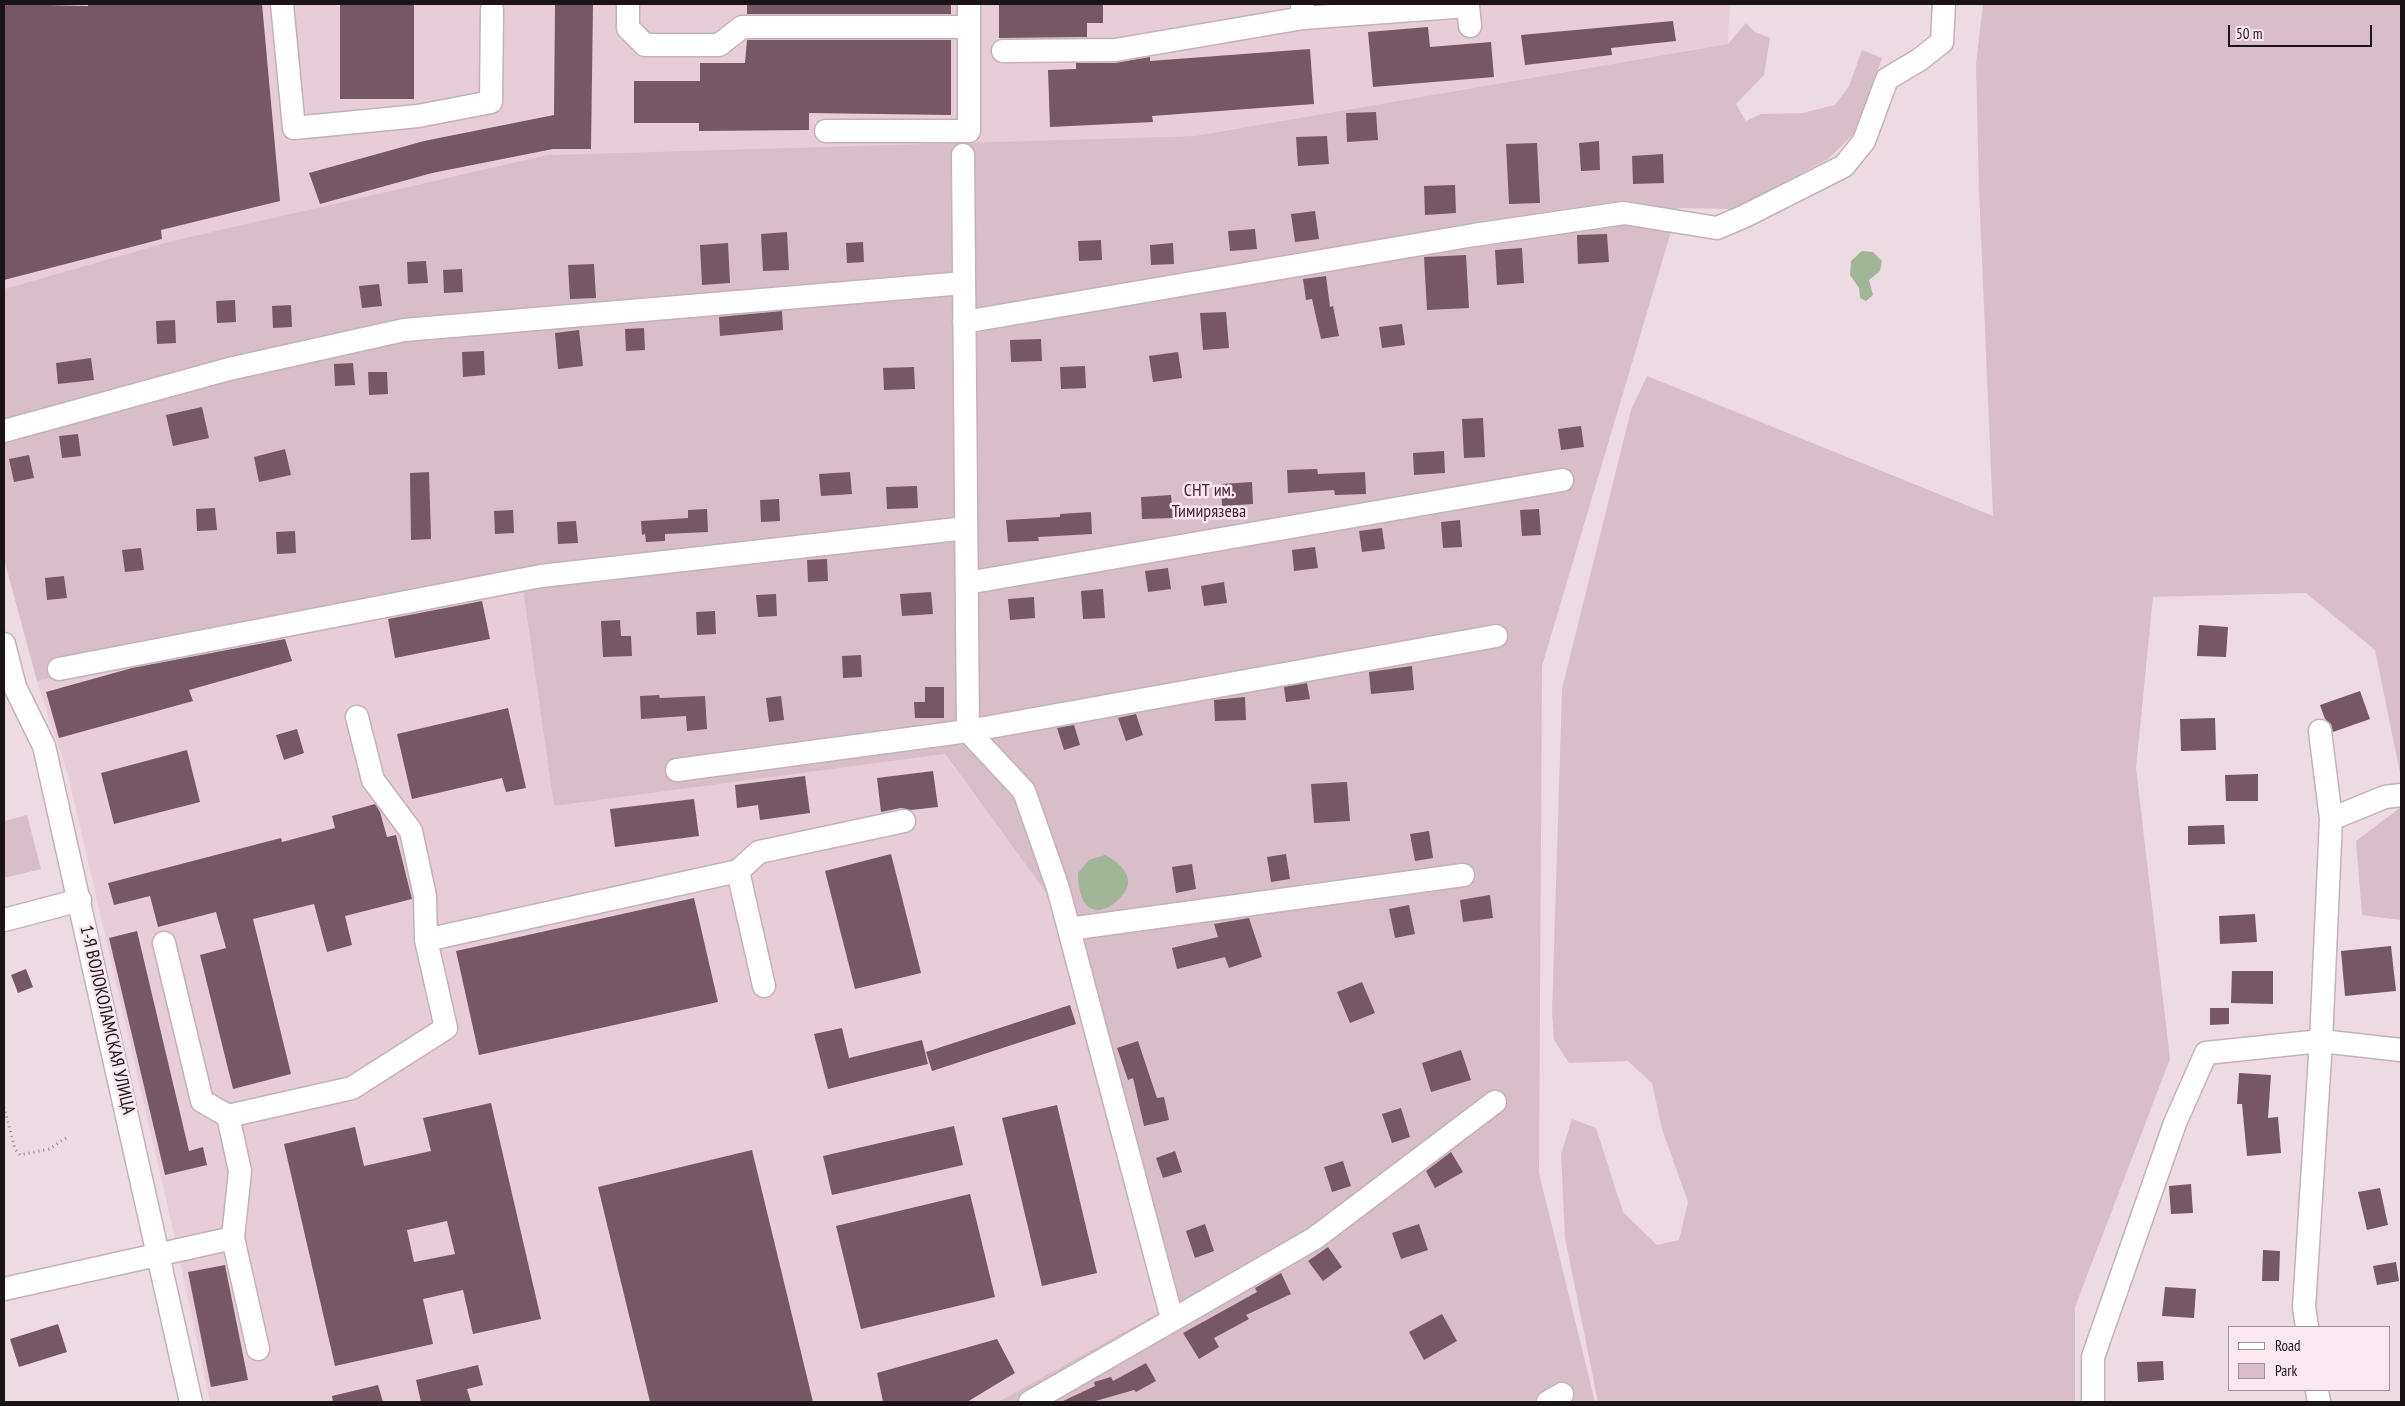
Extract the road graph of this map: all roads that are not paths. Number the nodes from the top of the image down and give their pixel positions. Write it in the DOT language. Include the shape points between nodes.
graph roads {
  1 [pos="282,4"];
  2 [pos="628,4"];
  3 [pos="969,4"];
  4 [pos="1944,4"];
  5 [pos="492,10"];
  6 [pos="1303,11"];
  7 [pos="1470,26"];
  8 [pos="969,27"];
  9 [pos="1002,51"];
  10 [pos="826,131"];
  11 [pos="963,155"];
  12 [pos="964,283"];
  13 [pos="964,322"];
  14 [pos="4,431"];
  15 [pos="1562,480"];
  16 [pos="966,528"];
  17 [pos="967,583"];
  18 [pos="1496,636"];
  19 [pos="4,644"];
  20 [pos="59,669"];
  21 [pos="9,689"];
  22 [pos="357,717"];
  23 [pos="968,731"];
  24 [pos="2320,731"];
  25 [pos="677,770"];
  26 [pos="2401,795"];
  27 [pos="2331,819"];
  28 [pos="904,821"];
  29 [pos="738,872"];
  30 [pos="1463,875"];
  31 [pos="80,900"];
  32 [pos="4,920"];
  33 [pos="1069,929"];
  34 [pos="426,940"];
  35 [pos="164,944"];
  36 [pos="764,986"];
  37 [pos="2321,1041"];
  38 [pos="2401,1050"];
  39 [pos="1495,1102"];
  40 [pos="228,1116"];
  41 [pos="233,1238"];
  42 [pos="157,1256"];
  43 [pos="4,1288"];
  44 [pos="1172,1319"];
  45 [pos="2308,1326"];
  46 [pos="258,1349"];
  47 [pos="190,1402"];
  48 [pos="1030,1402"];
  49 [pos="2093,1402"];
  1 -- 5 [label="street" via="294,128 418,116 491,102"];
  2 -- 8 [label="street" via="628,28 645,45 719,45 742,27"];
  3 -- 8 [label="street"];
  4 -- 13 [label="street" via="1942,42 1887,78 1864,141 1844,166 1717,228 1624,213 1474,235"];
  6 -- 7 [label="street" via="1468,6"];
  6 -- 9 [label="street" via="1115,50"];
  8 -- 10 [label="street" via="969,131"];
  11 -- 12 [label="street"];
  12 -- 13 [label="street"];
  12 -- 14 [label="street" via="404,330 229,369"];
  13 -- 16 [label="street"];
  15 -- 17 [label="street"];
  16 -- 17 [label="street"];
  16 -- 20 [label="street" via="541,576"];
  17 -- 23 [label="street"];
  18 -- 23 [label="street"];
  19 -- 21 [label="street, 1-Я ВОЛОКОЛАМСКАЯ УЛИЦА"];
  21 -- 31 [label="street, 1-Я ВОЛОКОЛАМСКАЯ УЛИЦА" via="44,746"];
  22 -- 34 [label="street" via="373,780 411,831 426,896"];
  23 -- 25 [label="street"];
  23 -- 33 [label="street" via="1024,791"];
  24 -- 27 [label="street"];
  26 -- 27 [label="street" via="2385,797"];
  27 -- 37 [label="street"];
  28 -- 29 [label="street" via="759,852"];
  29 -- 34 [label="street"];
  29 -- 36 [label="street"];
  30 -- 33 [label="street"];
  31 -- 32 [label="street"];
  31 -- 42 [label="street, 1-Я ВОЛОКОЛАМСКАЯ УЛИЦА"];
  33 -- 44 [label="street"];
  34 -- 40 [label="street" via="446,1028 352,1088"];
  35 -- 40 [label="street" via="202,1101"];
  37 -- 38 [label="street"];
  37 -- 45 [label="street" via="2304,1307"];
  37 -- 49 [label="street" via="2206,1053 2175,1123 2094,1357"];
  39 -- 44 [label="street" via="1315,1238"];
  40 -- 41 [label="street" via="240,1171"];
  41 -- 42 [label="street"];
  41 -- 46 [label="street"];
  42 -- 43 [label="street"];
  42 -- 47 [label="street, 1-Я ВОЛОКОЛАМСКАЯ УЛИЦА"];
  44 -- 48 [label="street"];
}
